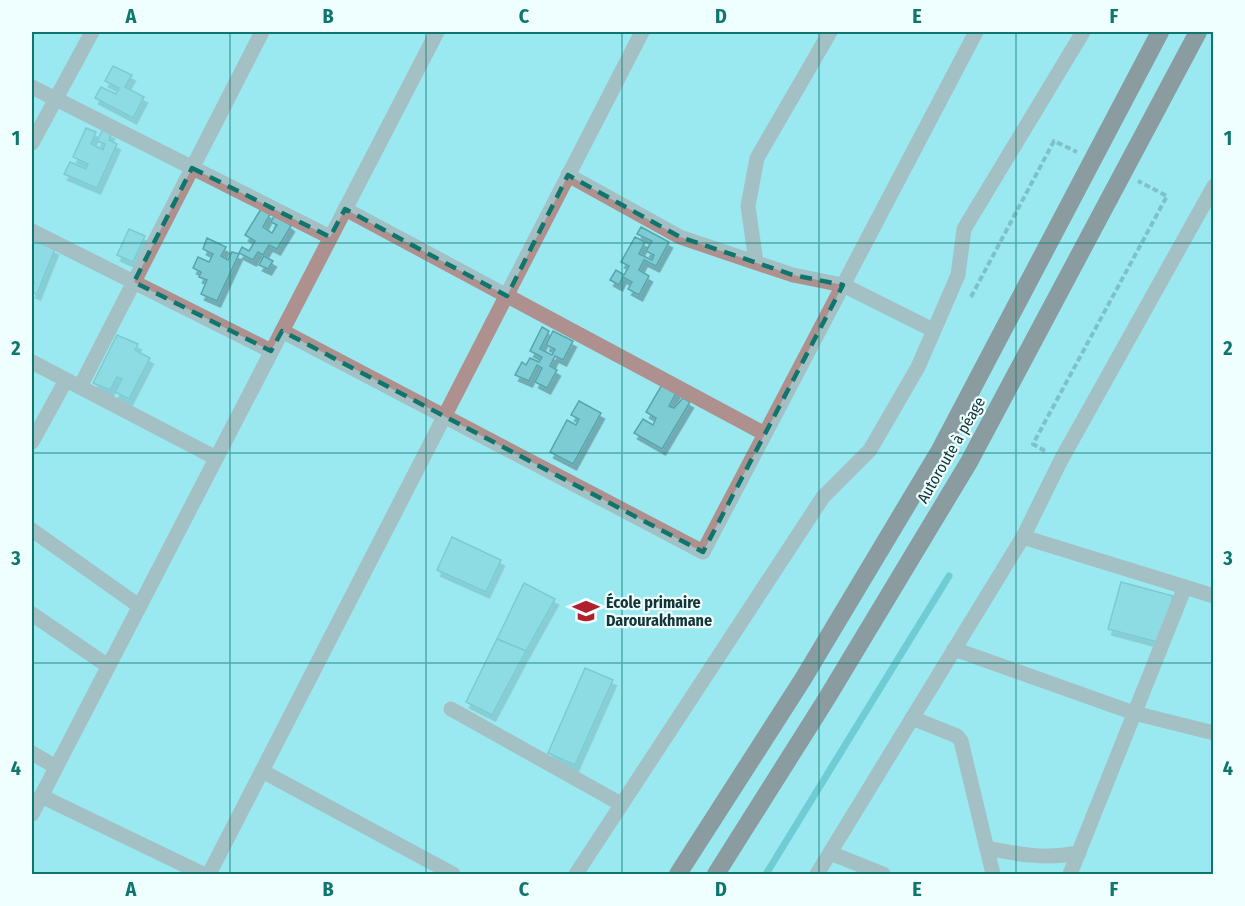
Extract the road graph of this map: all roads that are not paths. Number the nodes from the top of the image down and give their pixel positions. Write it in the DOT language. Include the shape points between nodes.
graph roads {
  1 [pos="92,32"];
  2 [pos="262,32"];
  3 [pos="437,32"];
  4 [pos="642,32"];
  5 [pos="830,32"];
  6 [pos="976,32"];
  7 [pos="1083,32"];
  8 [pos="1160,32"];
  9 [pos="1198,32"];
  10 [pos="32,87"];
  11 [pos="55,99"];
  12 [pos="32,143"];
  13 [pos="192,168"];
  14 [pos="568,175"];
  15 [pos="1214,186"];
  16 [pos="345,209"];
  17 [pos="32,231"];
  18 [pos="330,237"];
  19 [pos="756,262"];
  20 [pos="134,282"];
  21 [pos="843,285"];
  22 [pos="507,296"];
  23 [pos="933,330"];
  24 [pos="282,331"];
  25 [pos="271,351"];
  26 [pos="32,362"];
  27 [pos="66,380"];
  28 [pos="80,387"];
  29 [pos="445,415"];
  30 [pos="765,434"];
  31 [pos="32,442"];
  32 [pos="216,458"];
  33 [pos="32,530"];
  34 [pos="1023,537"];
  35 [pos="1185,587"];
  36 [pos="1214,596"];
  37 [pos="139,606"];
  38 [pos="32,614"];
  39 [pos="954,649"];
  40 [pos="108,666"];
  41 [pos="451,708"];
  42 [pos="1134,713"];
  43 [pos="912,718"];
  44 [pos="1214,733"];
  45 [pos="32,753"];
  46 [pos="56,767"];
  47 [pos="262,771"];
  48 [pos="41,796"];
  49 [pos="621,804"];
  50 [pos="32,814"];
  51 [pos="988,848"];
  52 [pos="830,853"];
  53 [pos="1079,853"];
  54 [pos="453,873"];
  55 [pos="203,874"];
  56 [pos="209,874"];
  57 [pos="576,874"];
  58 [pos="678,874"];
  59 [pos="716,874"];
  60 [pos="817,874"];
  61 [pos="884,874"];
  62 [pos="993,874"];
  63 [pos="1070,874"];
  1 -- 11 [label="street"];
  2 -- 13 [label="street"];
  3 -- 16 [label="street"];
  4 -- 14 [label="street"];
  5 -- 19 [label="street" via="757,158 748,206"];
  6 -- 21 [label="street"];
  7 -- 23 [label="street" via="964,229 958,275"];
  8 -- 58 [label="highway" via="940,450 803,679"];
  9 -- 59 [label="highway, Autoroute à péage" via="969,462"];
  10 -- 11 [label="street"];
  11 -- 12 [label="street"];
  11 -- 13 [label="street"];
  13 -- 18 [label="street"];
  13 -- 20 [label="street"];
  14 -- 19 [label="street" via="680,237"];
  14 -- 22 [label="street"];
  15 -- 34 [label="street" via="1061,460"];
  16 -- 18 [label="street"];
  16 -- 22 [label="street"];
  17 -- 20 [label="street"];
  18 -- 24 [label="street"];
  19 -- 21 [label="street" via="793,275"];
  20 -- 25 [label="street"];
  20 -- 28 [label="street"];
  21 -- 23 [label="street"];
  21 -- 30 [label="street"];
  22 -- 29 [label="street"];
  22 -- 30 [label="street"];
  23 -- 49 [label="street" via="918,367 870,450 823,497"];
  24 -- 25 [label="street"];
  24 -- 29 [label="street"];
  25 -- 32 [label="street"];
  26 -- 27 [label="street"];
  27 -- 28 [label="street"];
  27 -- 31 [label="street"];
  28 -- 32 [label="street"];
  29 -- 30 [label="street" via="703,552"];
  29 -- 47 [label="street"];
  32 -- 37 [label="street"];
  33 -- 37 [label="street"];
  34 -- 35 [label="street"];
  34 -- 39 [label="street"];
  35 -- 36 [label="street"];
  35 -- 42 [label="street"];
  37 -- 40 [label="street"];
  38 -- 40 [label="street"];
  39 -- 42 [label="street"];
  39 -- 43 [label="street"];
  40 -- 46 [label="street"];
  41 -- 49 [label="street"];
  42 -- 44 [label="street"];
  42 -- 53 [label="street"];
  43 -- 51 [label="street" via="961,741"];
  43 -- 52 [label="street"];
  45 -- 46 [label="street"];
  46 -- 48 [label="street"];
  47 -- 54 [label="street"];
  47 -- 56 [label="street"];
  48 -- 50 [label="street"];
  48 -- 55 [label="street"];
  49 -- 57 [label="street"];
  51 -- 53 [label="street" via="1030,857"];
  51 -- 62 [label="street"];
  52 -- 60 [label="street"];
  52 -- 61 [label="street"];
  53 -- 63 [label="street"];
}
